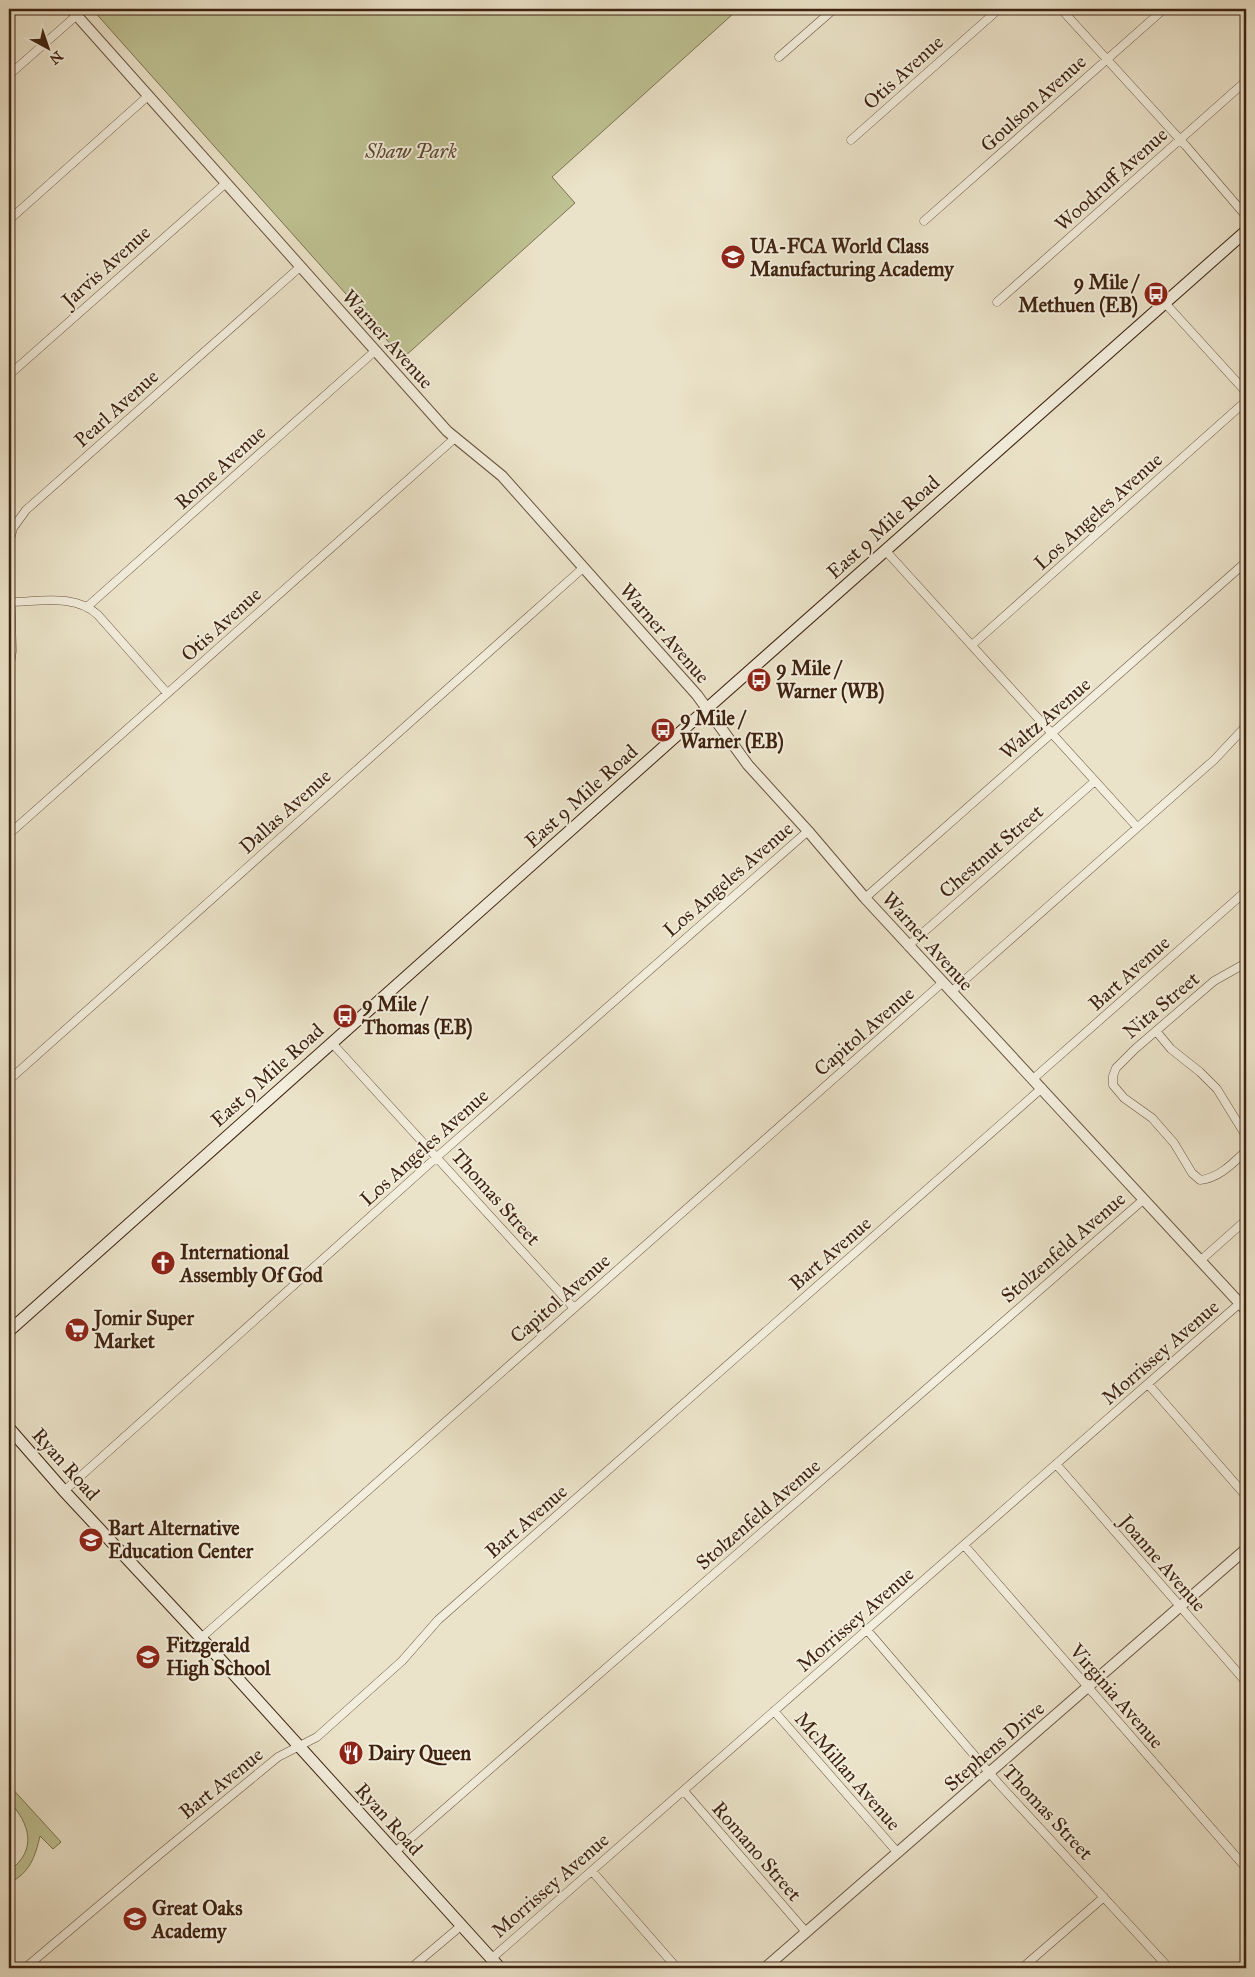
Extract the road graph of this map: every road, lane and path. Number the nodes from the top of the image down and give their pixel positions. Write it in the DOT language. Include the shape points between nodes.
graph roads {
  1 [pos="834,9"];
  2 [pos="999,9"];
  3 [pos="1062,9"];
  4 [pos="1164,9"];
  5 [pos="74,12"];
  6 [pos="780,57"];
  7 [pos="1107,60"];
  8 [pos="9,75"];
  9 [pos="1246,81"];
  10 [pos="148,96"];
  11 [pos="1180,139"];
  12 [pos="851,140"];
  13 [pos="226,183"];
  14 [pos="1246,216"];
  15 [pos="9,220"];
  16 [pos="924,221"];
  17 [pos="1246,231"];
  18 [pos="300,266"];
  19 [pos="997,302"];
  20 [pos="1165,303"];
  21 [pos="375,351"];
  22 [pos="9,375"];
  23 [pos="1246,392"];
  24 [pos="1246,401"];
  25 [pos="455,438"];
  26 [pos="885,550"];
  27 [pos="1246,562"];
  28 [pos="583,568"];
  29 [pos="10,602"];
  30 [pos="87,607"];
  31 [pos="972,645"];
  32 [pos="9,671"];
  33 [pos="167,693"];
  34 [pos="706,708"];
  35 [pos="1246,726"];
  36 [pos="1052,734"];
  37 [pos="1096,781"];
  38 [pos="1137,827"];
  39 [pos="808,831"];
  40 [pos="9,834"];
  41 [pos="1246,891"];
  42 [pos="866,898"];
  43 [pos="908,946"];
  44 [pos="1246,963"];
  45 [pos="942,983"];
  46 [pos="951,992"];
  47 [pos="1156,1031"];
  48 [pos="332,1042"];
  49 [pos="1033,1078"];
  50 [pos="9,1080"];
  51 [pos="1042,1088"];
  52 [pos="1246,1136"];
  53 [pos="1246,1151"];
  54 [pos="438,1156"];
  55 [pos="1143,1200"];
  56 [pos="1246,1220"];
  57 [pos="1201,1260"];
  58 [pos="1243,1306"];
  59 [pos="574,1308"];
  60 [pos="9,1331"];
  61 [pos="1148,1384"];
  62 [pos="9,1428"];
  63 [pos="1056,1464"];
  64 [pos="64,1491"];
  65 [pos="1246,1496"];
  66 [pos="964,1545"];
  67 [pos="1246,1550"];
  68 [pos="1180,1607"];
  69 [pos="867,1630"];
  70 [pos="201,1638"];
  71 [pos="1246,1682"];
  72 [pos="1088,1688"];
  73 [pos="774,1711"];
  74 [pos="299,1746"];
  75 [pos="989,1773"];
  76 [pos="684,1791"];
  77 [pos="395,1852"];
  78 [pos="898,1853"];
  79 [pos="1246,1868"];
  80 [pos="592,1870"];
  81 [pos="1104,1897"];
  82 [pos="462,1926"];
  83 [pos="806,1932"];
  84 [pos="491,1959"];
  85 [pos="25,1968"];
  86 [pos="411,1968"];
  87 [pos="500,1968"];
  88 [pos="677,1968"];
  89 [pos="765,1968"];
  90 [pos="1022,1968"];
  91 [pos="1169,1968"];
  1 -- 6 [label="street"];
  2 -- 12 [label="street, Otis Avenue"];
  3 -- 7 [label="street"];
  4 -- 7 [label="street, Goulson Avenue"];
  5 -- 8 [label="street"];
  5 -- 10 [label="street, Warner Avenue"];
  7 -- 11 [label="street"];
  7 -- 16 [label="street, Goulson Avenue"];
  9 -- 11 [label="street, Woodruff Avenue"];
  10 -- 13 [label="street, Warner Avenue"];
  10 -- 15 [label="street"];
  11 -- 14 [label="street"];
  11 -- 19 [label="street, Woodruff Avenue"];
  13 -- 18 [label="street, Warner Avenue"];
  13 -- 22 [label="street, Jarvis Avenue"];
  17 -- 20 [label="main road, East 9 Mile Road"];
  18 -- 21 [label="street, Warner Avenue"];
  18 -- 29 [label="street, Pearl Avenue" via="21,515 13,528 10,544"];
  20 -- 23 [label="street"];
  20 -- 26 [label="main road, East 9 Mile Road"];
  21 -- 25 [label="street, Warner Avenue"];
  21 -- 30 [label="street, Rome Avenue"];
  24 -- 31 [label="street, Los Angeles Avenue"];
  25 -- 28 [label="street, Warner Avenue" via="502,476"];
  25 -- 33 [label="street, Otis Avenue"];
  26 -- 31 [label="street"];
  26 -- 34 [label="main road, East 9 Mile Road"];
  27 -- 36 [label="street, Waltz Avenue"];
  28 -- 34 [label="street, Warner Avenue"];
  28 -- 50 [label="street, Dallas Avenue"];
  29 -- 30 [label="street" via="63,601"];
  29 -- 32 [label="street" via="12,651"];
  30 -- 33 [label="street" via="98,615"];
  31 -- 36 [label="street"];
  33 -- 40 [label="street, Otis Avenue"];
  34 -- 39 [label="street, Warner Avenue" via="748,765"];
  34 -- 48 [label="main road, East 9 Mile Road"];
  35 -- 38 [label="street" via="1214,760"];
  36 -- 37 [label="street"];
  36 -- 42 [label="street, Waltz Avenue"];
  37 -- 38 [label="street"];
  37 -- 43 [label="street, Chestnut Street"];
  38 -- 46 [label="street"];
  39 -- 42 [label="street, Warner Avenue"];
  39 -- 54 [label="street, Los Angeles Avenue"];
  41 -- 49 [label="street, Bart Avenue"];
  42 -- 43 [label="street, Warner Avenue"];
  43 -- 45 [label="street, Warner Avenue"];
  44 -- 47 [label="street, Nita Street" via="1214,981"];
  45 -- 46 [label="street, Warner Avenue"];
  45 -- 59 [label="street, Capitol Avenue"];
  46 -- 49 [label="street, Warner Avenue"];
  47 -- 52 [label="street" via="1171,1049 1217,1088"];
  47 -- 53 [label="street, Nita Street" via="1122,1060 1113,1076 1113,1084 1124,1098 1152,1118 1200,1180 1218,1174"];
  48 -- 54 [label="street, Thomas Street"];
  48 -- 60 [label="main road, East 9 Mile Road"];
  49 -- 51 [label="street, Warner Avenue"];
  51 -- 55 [label="street, Warner Avenue"];
  51 -- 74 [label="street, Bart Avenue" via="438,1620 386,1677 317,1737"];
  54 -- 59 [label="street, Thomas Street"];
  54 -- 64 [label="street, Los Angeles Avenue"];
  55 -- 57 [label="street, Warner Avenue"];
  55 -- 77 [label="street, Stolzenfeld Avenue"];
  56 -- 57 [label="street"];
  57 -- 58 [label="street, Warner Avenue"];
  58 -- 61 [label="street, Morrissey Avenue"];
  59 -- 70 [label="street, Capitol Avenue"];
  61 -- 63 [label="street, Morrissey Avenue"];
  61 -- 65 [label="street"];
  62 -- 64 [label="main road, Ryan Road"];
  63 -- 66 [label="street, Morrissey Avenue"];
  63 -- 68 [label="street, Joanne Avenue"];
  64 -- 70 [label="main road, Ryan Road"];
  66 -- 69 [label="street, Morrissey Avenue"];
  66 -- 72 [label="street, Virginia Avenue"];
  67 -- 68 [label="street, Stephens Drive"];
  68 -- 71 [label="street, Joanne Avenue"];
  68 -- 72 [label="street, Stephens Drive"];
  69 -- 73 [label="street, Morrissey Avenue"];
  69 -- 75 [label="street, Thomas Street"];
  70 -- 74 [label="main road, Ryan Road"];
  72 -- 75 [label="street, Stephens Drive"];
  72 -- 79 [label="street, Virginia Avenue"];
  73 -- 76 [label="street, Morrissey Avenue"];
  73 -- 78 [label="street, McMillan Avenue"];
  74 -- 77 [label="main road, Ryan Road"];
  74 -- 85 [label="street, Bart Avenue" via="272,1763"];
  75 -- 78 [label="street, Stephens Drive"];
  75 -- 81 [label="street, Thomas Street"];
  76 -- 80 [label="street, Morrissey Avenue"];
  76 -- 83 [label="street, Romano Street"];
  77 -- 82 [label="main road, Ryan Road"];
  78 -- 83 [label="street, Stephens Drive"];
  80 -- 84 [label="street, Morrissey Avenue"];
  80 -- 88 [label="street"];
  81 -- 90 [label="street"];
  81 -- 91 [label="street, Thomas Street"];
  82 -- 84 [label="main road, Ryan Road"];
  82 -- 86 [label="street"];
  83 -- 89 [label="street, Stephens Drive"];
  84 -- 87 [label="main road, Ryan Road"];
}
